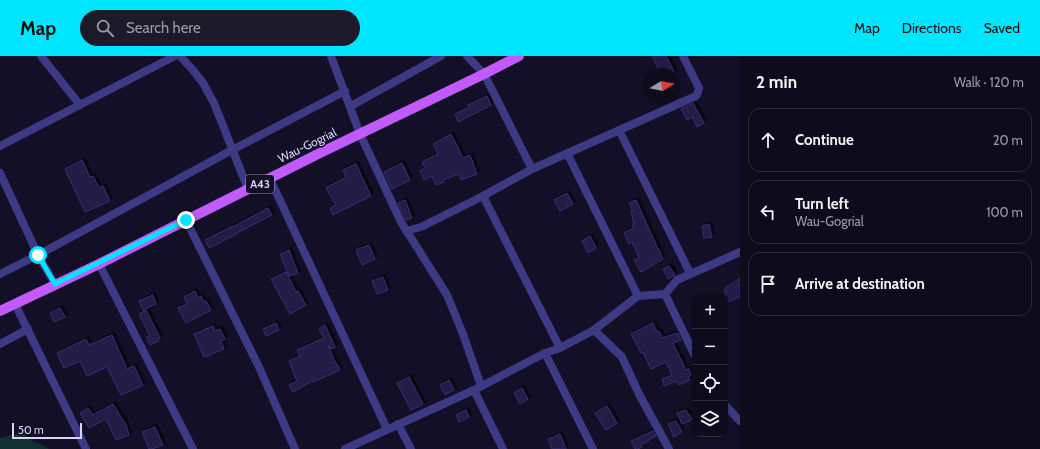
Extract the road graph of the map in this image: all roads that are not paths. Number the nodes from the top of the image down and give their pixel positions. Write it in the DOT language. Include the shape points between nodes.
graph roads {
  1 [pos="40,56"];
  2 [pos="175,56"];
  3 [pos="180,56"];
  4 [pos="332,56"];
  5 [pos="441,56"];
  6 [pos="467,56"];
  7 [pos="519,56"];
  8 [pos="683,56"];
  9 [pos="484,74"];
  10 [pos="344,91"];
  11 [pos="80,105"];
  12 [pos="351,106"];
  13 [pos="619,130"];
  14 [pos="360,134"];
  15 [pos="0,146"];
  16 [pos="232,150"];
  17 [pos="567,153"];
  18 [pos="532,169"];
  19 [pos="0,174"];
  20 [pos="270,178"];
  21 [pos="248,189"];
  22 [pos="483,196"];
  23 [pos="186,220"];
  24 [pos="406,231"];
  25 [pos="740,252"];
  26 [pos="38,255"];
  27 [pos="99,264"];
  28 [pos="690,273"];
  29 [pos="0,274"];
  30 [pos="55,284"];
  31 [pos="665,294"];
  32 [pos="638,296"];
  33 [pos="15,304"];
  34 [pos="0,311"];
  35 [pos="28,329"];
  36 [pos="594,330"];
  37 [pos="0,344"];
  38 [pos="560,348"];
  39 [pos="692,350"];
  40 [pos="545,353"];
  41 [pos="477,388"];
  42 [pos="728,408"];
  43 [pos="740,421"];
  44 [pos="398,424"];
  45 [pos="387,429"];
  46 [pos="86,449"];
  47 [pos="193,449"];
  48 [pos="294,449"];
  49 [pos="345,449"];
  50 [pos="411,449"];
  51 [pos="503,449"];
  52 [pos="593,449"];
  53 [pos="669,449"];
  1 -- 11 [label="street"];
  2 -- 11 [label="street"];
  3 -- 16 [label="street" via="203,83 214,103"];
  4 -- 10 [label="street"];
  5 -- 12 [label="street"];
  6 -- 9 [label="street"];
  7 -- 9 [label="main road, Wau-Gogrial / A43"];
  8 -- 13 [label="street" via="699,88 696,96"];
  9 -- 14 [label="main road, Wau-Gogrial / A43"];
  9 -- 18 [label="street"];
  10 -- 12 [label="street"];
  10 -- 16 [label="street"];
  11 -- 15 [label="street"];
  12 -- 14 [label="street"];
  13 -- 17 [label="street"];
  13 -- 28 [label="street"];
  14 -- 20 [label="main road, Wau-Gogrial / A43"];
  14 -- 24 [label="street"];
  16 -- 21 [label="street"];
  16 -- 26 [label="street"];
  17 -- 18 [label="street"];
  17 -- 32 [label="street"];
  18 -- 22 [label="street"];
  19 -- 26 [label="street"];
  20 -- 21 [label="main road, Wau-Gogrial / A43"];
  20 -- 45 [label="street"];
  21 -- 23 [label="main road, Wau-Gogrial / A43"];
  22 -- 24 [label="street" via="421,227"];
  22 -- 38 [label="street"];
  23 -- 27 [label="main road, Wau-Gogrial / A43"];
  23 -- 48 [label="street" via="258,367"];
  24 -- 41 [label="street" via="447,294 463,334"];
  25 -- 28 [label="street"];
  26 -- 29 [label="street"];
  26 -- 30 [label="street"];
  27 -- 30 [label="main road, Wau-Gogrial / A43"];
  27 -- 47 [label="street"];
  28 -- 31 [label="street" via="677,280"];
  30 -- 33 [label="main road, Wau-Gogrial / A43"];
  31 -- 32 [label="street"];
  31 -- 39 [label="street"];
  32 -- 36 [label="street"];
  33 -- 34 [label="main road, Wau-Gogrial / A43"];
  33 -- 35 [label="street"];
  35 -- 37 [label="street"];
  35 -- 46 [label="street"];
  36 -- 38 [label="street"];
  36 -- 53 [label="street" via="622,357"];
  38 -- 40 [label="street"];
  40 -- 41 [label="street"];
  40 -- 52 [label="street"];
  41 -- 44 [label="street"];
  41 -- 51 [label="street"];
  42 -- 43 [label="street"];
  44 -- 45 [label="street"];
  44 -- 50 [label="street"];
  45 -- 49 [label="street"];
}
